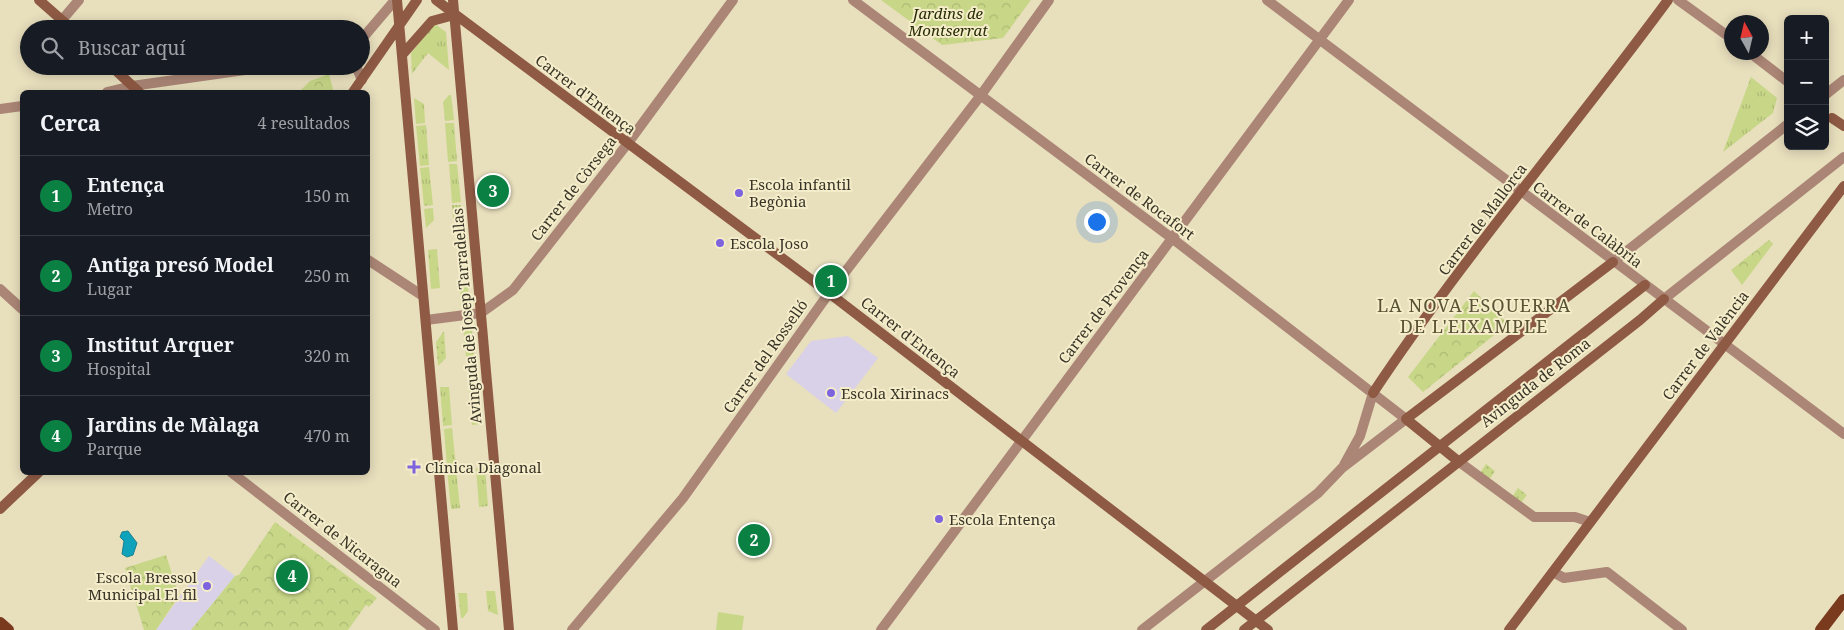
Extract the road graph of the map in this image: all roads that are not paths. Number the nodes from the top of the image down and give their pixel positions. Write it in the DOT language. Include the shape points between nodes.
graph roads {
  1 [pos="39,0"];
  2 [pos="80,0"];
  3 [pos="396,0"];
  4 [pos="417,0"];
  5 [pos="436,0"];
  6 [pos="453,0"];
  7 [pos="733,0"];
  8 [pos="853,0"];
  9 [pos="1049,0"];
  10 [pos="1268,0"];
  11 [pos="1349,0"];
  12 [pos="1668,0"];
  13 [pos="1678,0"];
  14 [pos="454,15"];
  15 [pos="62,20"];
  16 [pos="399,24"];
  17 [pos="370,30"];
  18 [pos="1724,33"];
  19 [pos="1320,40"];
  20 [pos="402,56"];
  21 [pos="1759,60"];
  22 [pos="370,68"];
  23 [pos="121,75"];
  24 [pos="220,75"];
  25 [pos="360,75"];
  26 [pos="365,75"];
  27 [pos="1784,79"];
  28 [pos="362,80"];
  29 [pos="1844,80"];
  30 [pos="136,89"];
  31 [pos="354,90"];
  32 [pos="1829,92"];
  33 [pos="981,95"];
  34 [pos="20,106"];
  35 [pos="0,109"];
  36 [pos="1829,115"];
  37 [pos="1844,126"];
  38 [pos="1784,127"];
  39 [pos="628,143"];
  40 [pos="1844,157"];
  41 [pos="1844,186"];
  42 [pos="1520,192"];
  43 [pos="1173,239"];
  44 [pos="370,261"];
  45 [pos="1612,262"];
  46 [pos="1645,285"];
  47 [pos="0,289"];
  48 [pos="829,292"];
  49 [pos="423,296"];
  50 [pos="1664,299"];
  51 [pos="20,307"];
  52 [pos="481,313"];
  53 [pos="426,320"];
  54 [pos="1725,344"];
  55 [pos="1373,392"];
  56 [pos="1406,419"];
  57 [pos="1844,434"];
  58 [pos="1022,441"];
  59 [pos="1440,446"];
  60 [pos="1458,462"];
  61 [pos="1342,468"];
  62 [pos="36,475"];
  63 [pos="235,475"];
  64 [pos="0,509"];
  65 [pos="1590,522"];
  66 [pos="1553,572"];
  67 [pos="1204,581"];
  68 [pos="1844,600"];
  69 [pos="1237,606"];
  70 [pos="1256,621"];
  71 [pos="0,623"];
  72 [pos="8,630"];
  73 [pos="435,630"];
  74 [pos="452,630"];
  75 [pos="509,630"];
  76 [pos="572,630"];
  77 [pos="881,630"];
  78 [pos="1142,630"];
  79 [pos="1206,630"];
  80 [pos="1244,630"];
  81 [pos="1268,630"];
  82 [pos="1509,630"];
  83 [pos="1682,630"];
  84 [pos="1821,630"];
  1 -- 15 [label="main road"];
  2 -- 15 [label="street"];
  3 -- 16 [label="main road"];
  3 -- 17 [label="street"];
  4 -- 16 [label="main road"];
  5 -- 14 [label="main road, Carrer d'Entença"];
  6 -- 14 [label="main road, Avinguda de Josep Tarradellas"];
  7 -- 39 [label="street, Carrer de Còrsega"];
  8 -- 33 [label="street, Carrer de Rocafort"];
  9 -- 33 [label="street, Carrer del Rosselló"];
  10 -- 19 [label="street, Carrer de Calàbria"];
  11 -- 19 [label="street, Carrer de Provença"];
  12 -- 42 [label="main road, Carrer de Mallorca"];
  13 -- 18 [label="street"];
  14 -- 20 [label="main road" via="432,21"];
  14 -- 39 [label="main road, Carrer d'Entença"];
  14 -- 52 [label="main road, Avinguda de Josep Tarradellas"];
  16 -- 20 [label="main road"];
  16 -- 22 [label="main road"];
  19 -- 42 [label="street, Carrer de Calàbria"];
  19 -- 43 [label="street, Carrer de Provença"];
  20 -- 49 [label="main road"];
  21 -- 27 [label="street"];
  23 -- 30 [label="main road"];
  24 -- 30 [label="street"];
  25 -- 28 [label="street"];
  26 -- 28 [label="main road"];
  28 -- 31 [label="main road"];
  29 -- 32 [label="street"];
  33 -- 43 [label="street, Carrer de Rocafort"];
  33 -- 48 [label="street, Carrer del Rosselló"];
  34 -- 35 [label="street"];
  36 -- 37 [label="main road"];
  38 -- 45 [label="street"];
  39 -- 48 [label="main road, Carrer d'Entença"];
  39 -- 52 [label="street, Carrer de Còrsega" via="513,290"];
  40 -- 50 [label="street, Avinguda de Roma"];
  41 -- 54 [label="main road, Carrer de València"];
  42 -- 45 [label="street, Carrer de Calàbria"];
  42 -- 55 [label="main road, Carrer de Mallorca"];
  43 -- 55 [label="street, Carrer de Rocafort"];
  43 -- 58 [label="street, Carrer de Provença"];
  44 -- 49 [label="street"];
  45 -- 46 [label="street, Carrer de Calàbria"];
  45 -- 56 [label="main road"];
  46 -- 50 [label="street, Carrer de Calàbria"];
  46 -- 59 [label="main road, Avinguda de Roma"];
  47 -- 51 [label="street"];
  48 -- 58 [label="main road, Carrer d'Entença"];
  48 -- 76 [label="street, Carrer del Rosselló" via="682,498"];
  49 -- 53 [label="main road"];
  50 -- 54 [label="street, Carrer de Calàbria"];
  50 -- 60 [label="main road, Avinguda de Roma"];
  52 -- 53 [label="street"];
  52 -- 75 [label="main road, Avinguda de Josep Tarradellas"];
  53 -- 74 [label="main road"];
  54 -- 57 [label="street, Carrer de Calàbria"];
  54 -- 65 [label="main road, Carrer de València"];
  55 -- 56 [label="street, Carrer de Rocafort"];
  55 -- 61 [label="street, Carrer de Mallorca" via="1360,436"];
  56 -- 59 [label="main road"];
  56 -- 61 [label="street"];
  58 -- 67 [label="main road, Carrer d'Entença"];
  58 -- 77 [label="street, Carrer de Provença"];
  59 -- 60 [label="main road"];
  59 -- 69 [label="main road, Avinguda de Roma"];
  60 -- 65 [label="street" via="1534,517 1575,517"];
  60 -- 70 [label="main road, Avinguda de Roma"];
  61 -- 67 [label="street" via="1318,492"];
  62 -- 64 [label="main road"];
  63 -- 73 [label="street, Carrer de Nicaragua"];
  65 -- 66 [label="main road, Carrer de València"];
  66 -- 82 [label="main road, Carrer de València"];
  66 -- 83 [label="street" via="1564,578 1607,572"];
  67 -- 69 [label="main road, Carrer d'Entença"];
  67 -- 78 [label="street"];
  68 -- 84 [label="main road"];
  69 -- 70 [label="main road, Carrer d'Entença"];
  69 -- 79 [label="main road, Avinguda de Roma"];
  70 -- 80 [label="main road, Avinguda de Roma"];
  70 -- 81 [label="main road, Carrer d'Entença"];
  71 -- 72 [label="main road"];
}
